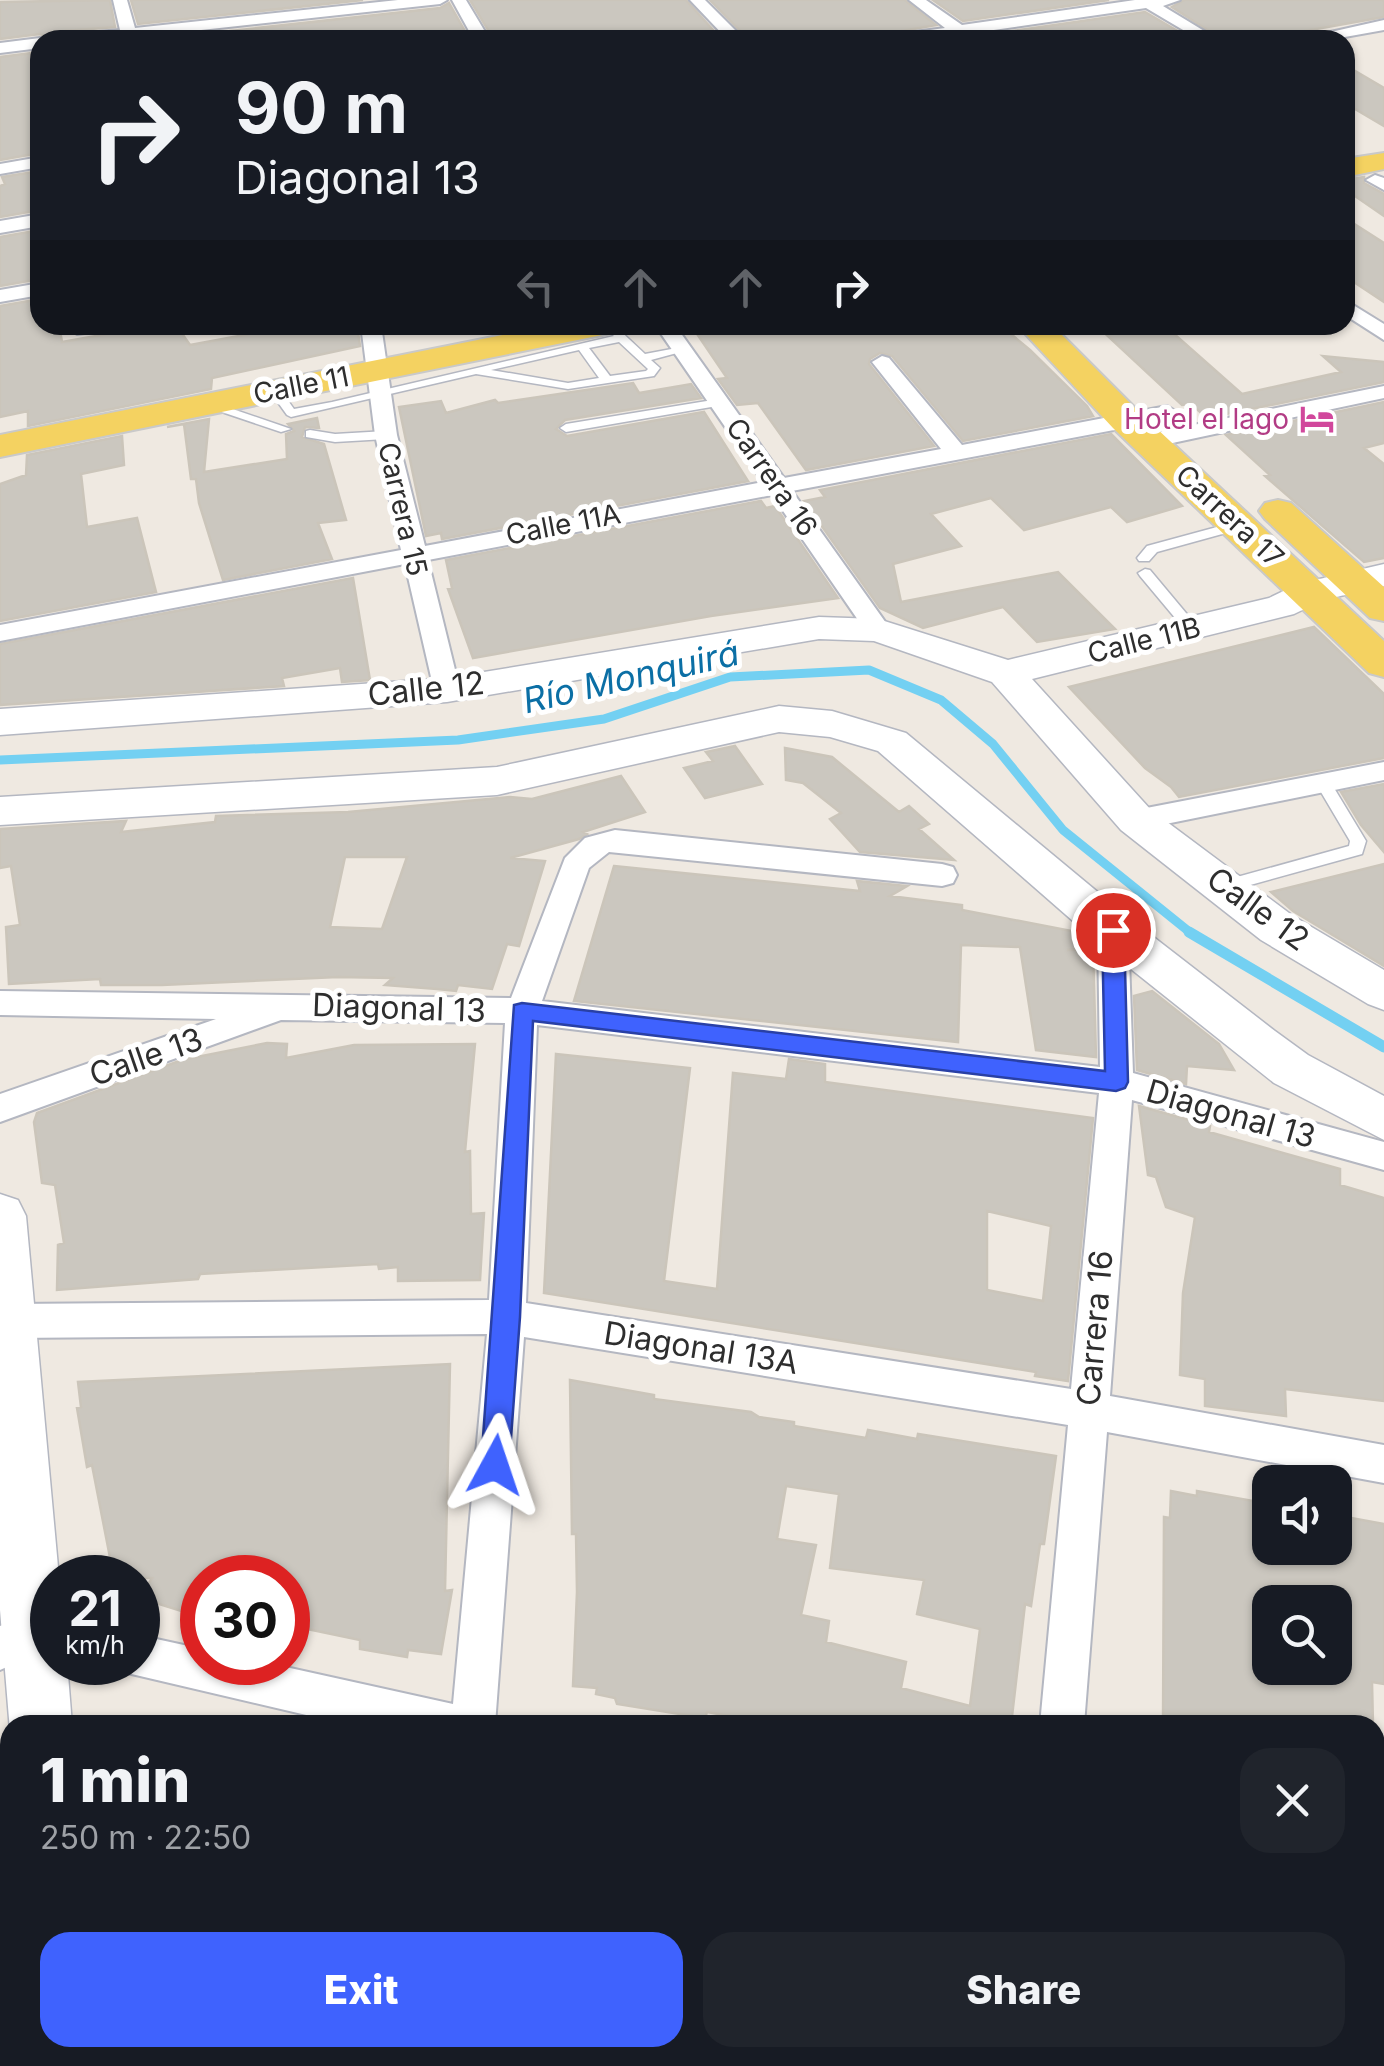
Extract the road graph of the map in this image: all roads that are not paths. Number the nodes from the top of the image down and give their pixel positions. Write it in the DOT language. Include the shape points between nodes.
graph roads {
  1 [pos="120,0"];
  2 [pos="440,0"];
  3 [pos="459,0"];
  4 [pos="697,0"];
  5 [pos="1173,0"];
  6 [pos="1145,2"];
  7 [pos="910,6"];
  8 [pos="313,13"];
  9 [pos="1384,26"];
  10 [pos="128,30"];
  11 [pos="177,30"];
  12 [pos="476,30"];
  13 [pos="727,30"];
  14 [pos="944,30"];
  15 [pos="944,30"];
  16 [pos="986,30"];
  17 [pos="1194,30"];
  18 [pos="1355,31"];
  19 [pos="30,44"];
  20 [pos="0,48"];
  21 [pos="30,164"];
  22 [pos="0,168"];
  23 [pos="1355,170"];
  24 [pos="1382,176"];
  25 [pos="1355,183"];
  26 [pos="30,222"];
  27 [pos="0,226"];
  28 [pos="30,290"];
  29 [pos="0,296"];
  30 [pos="1355,313"];
  31 [pos="1384,334"];
  32 [pos="494,335"];
  33 [pos="598,335"];
  34 [pos="603,335"];
  35 [pos="605,335"];
  36 [pos="672,335"];
  37 [pos="1047,335"];
  38 [pos="1082,335"];
  39 [pos="682,350"];
  40 [pos="644,358"];
  41 [pos="376,362"];
  42 [pos="882,362"];
  43 [pos="458,363"];
  44 [pos="608,382"];
  45 [pos="1384,392"];
  46 [pos="283,402"];
  47 [pos="720,402"];
  48 [pos="208,404"];
  49 [pos="254,422"];
  50 [pos="566,428"];
  51 [pos="286,429"];
  52 [pos="0,430"];
  53 [pos="310,434"];
  54 [pos="386,435"];
  55 [pos="1183,441"];
  56 [pos="0,446"];
  57 [pos="955,451"];
  58 [pos="777,484"];
  59 [pos="1240,525"];
  60 [pos="412,553"];
  61 [pos="1350,595"];
  62 [pos="1191,628"];
  63 [pos="878,630"];
  64 [pos="0,632"];
  65 [pos="1384,664"];
  66 [pos="1006,673"];
  67 [pos="447,690"];
  68 [pos="0,722"];
  69 [pos="1384,771"];
  70 [pos="1323,782"];
  71 [pos="0,810"];
  72 [pos="1136,820"];
  73 [pos="942,876"];
  74 [pos="1224,886"];
  75 [pos="1113,930"];
  76 [pos="1384,992"];
  77 [pos="0,1003"];
  78 [pos="292,1005"];
  79 [pos="522,1012"];
  80 [pos="1116,1082"];
  81 [pos="0,1108"];
  82 [pos="1384,1120"];
  83 [pos="1384,1156"];
  84 [pos="0,1216"];
  85 [pos="507,1317"];
  86 [pos="10,1321"];
  87 [pos="1088,1410"];
  88 [pos="1384,1464"];
  89 [pos="29,1640"];
  90 [pos="160,1662"];
  91 [pos="39,1715"];
  92 [pos="404,1715"];
  93 [pos="474,1715"];
  94 [pos="1063,1715"];
  1 -- 10 [label="street"];
  2 -- 8 [label="street"];
  3 -- 12 [label="street"];
  4 -- 13 [label="street"];
  5 -- 6 [label="street"];
  6 -- 16 [label="street"];
  6 -- 17 [label="street"];
  7 -- 14 [label="street"];
  7 -- 15 [label="street"];
  8 -- 11 [label="street"];
  9 -- 18 [label="street"];
  19 -- 20 [label="street"];
  21 -- 22 [label="street"];
  23 -- 24 [label="main road"];
  24 -- 25 [label="main road"];
  26 -- 27 [label="street"];
  28 -- 29 [label="street"];
  30 -- 31 [label="street"];
  32 -- 41 [label="main road, Calle 11"];
  33 -- 43 [label="main road, Calle 11"];
  34 -- 44 [label="lane"];
  35 -- 40 [label="lane"];
  36 -- 39 [label="street, Carrera 16"];
  37 -- 55 [label="main road, Carrera 17"];
  38 -- 55 [label="main road, Carrera 17"];
  39 -- 40 [label="lane"];
  39 -- 47 [label="street, Carrera 16"];
  40 -- 44 [label="lane" via="654,368 650,374"];
  41 -- 43 [label="main road, Calle 11"];
  41 -- 46 [label="main road, Calle 11"];
  41 -- 52 [label="main road, Calle 11"];
  41 -- 54 [label="street, Carrera 15"];
  42 -- 57 [label="street"];
  43 -- 44 [label="lane" via="568,386"];
  45 -- 55 [label="street, Calle 11A"];
  46 -- 48 [label="main road, Calle 11"];
  46 -- 49 [label="lane"];
  47 -- 50 [label="lane"];
  47 -- 58 [label="street, Carrera 16"];
  48 -- 49 [label="lane"];
  48 -- 56 [label="main road, Calle 11"];
  49 -- 51 [label="lane"];
  53 -- 54 [label="lane"];
  54 -- 60 [label="street, Carrera 15"];
  55 -- 57 [label="street, Calle 11A"];
  55 -- 59 [label="main road, Carrera 17"];
  55 -- 61 [label="main road, Carrera 17"];
  57 -- 58 [label="street, Calle 11A"];
  58 -- 60 [label="street, Calle 11A"];
  58 -- 63 [label="street, Carrera 16"];
  59 -- 61 [label="main road, Carrera 17"];
  59 -- 62 [label="lane" via="1152,549 1144,566"];
  60 -- 64 [label="street, Calle 11A"];
  60 -- 67 [label="street, Carrera 15"];
  61 -- 62 [label="street, Calle 11B"];
  61 -- 65 [label="main road, Carrera 17"];
  62 -- 66 [label="street, Calle 11B"];
  63 -- 66 [label="street, Calle 12"];
  63 -- 67 [label="street, Calle 12" via="819,628"];
  66 -- 72 [label="street, Calle 12"];
  67 -- 68 [label="street, Calle 12"];
  69 -- 70 [label="street"];
  70 -- 72 [label="street"];
  70 -- 74 [label="lane" via="1358,841 1356,850"];
  71 -- 75 [label="street" via="496,781 779,719 832,724 892,742"];
  72 -- 74 [label="street, Calle 12"];
  73 -- 79 [label="street" via="602,841 575,865"];
  74 -- 76 [label="street, Calle 12" via="1276,928"];
  75 -- 80 [label="street, Carrera 16"];
  75 -- 82 [label="street" via="1292,1069"];
  77 -- 78 [label="street, Diagonal 13"];
  78 -- 79 [label="street, Diagonal 13"];
  78 -- 81 [label="street, Calle 13"];
  79 -- 80 [label="street, Diagonal 13"];
  79 -- 85 [label="street"];
  80 -- 83 [label="street, Diagonal 13"];
  80 -- 87 [label="street, Carrera 16"];
  84 -- 86 [label="street"];
  85 -- 86 [label="street, Diagonal 13A"];
  85 -- 87 [label="street, Diagonal 13A"];
  85 -- 93 [label="street"];
  86 -- 89 [label="street"];
  87 -- 88 [label="street, Diagonal 13A"];
  87 -- 94 [label="street, Carrera 16"];
  89 -- 91 [label="street"];
  90 -- 92 [label="street"];
}
